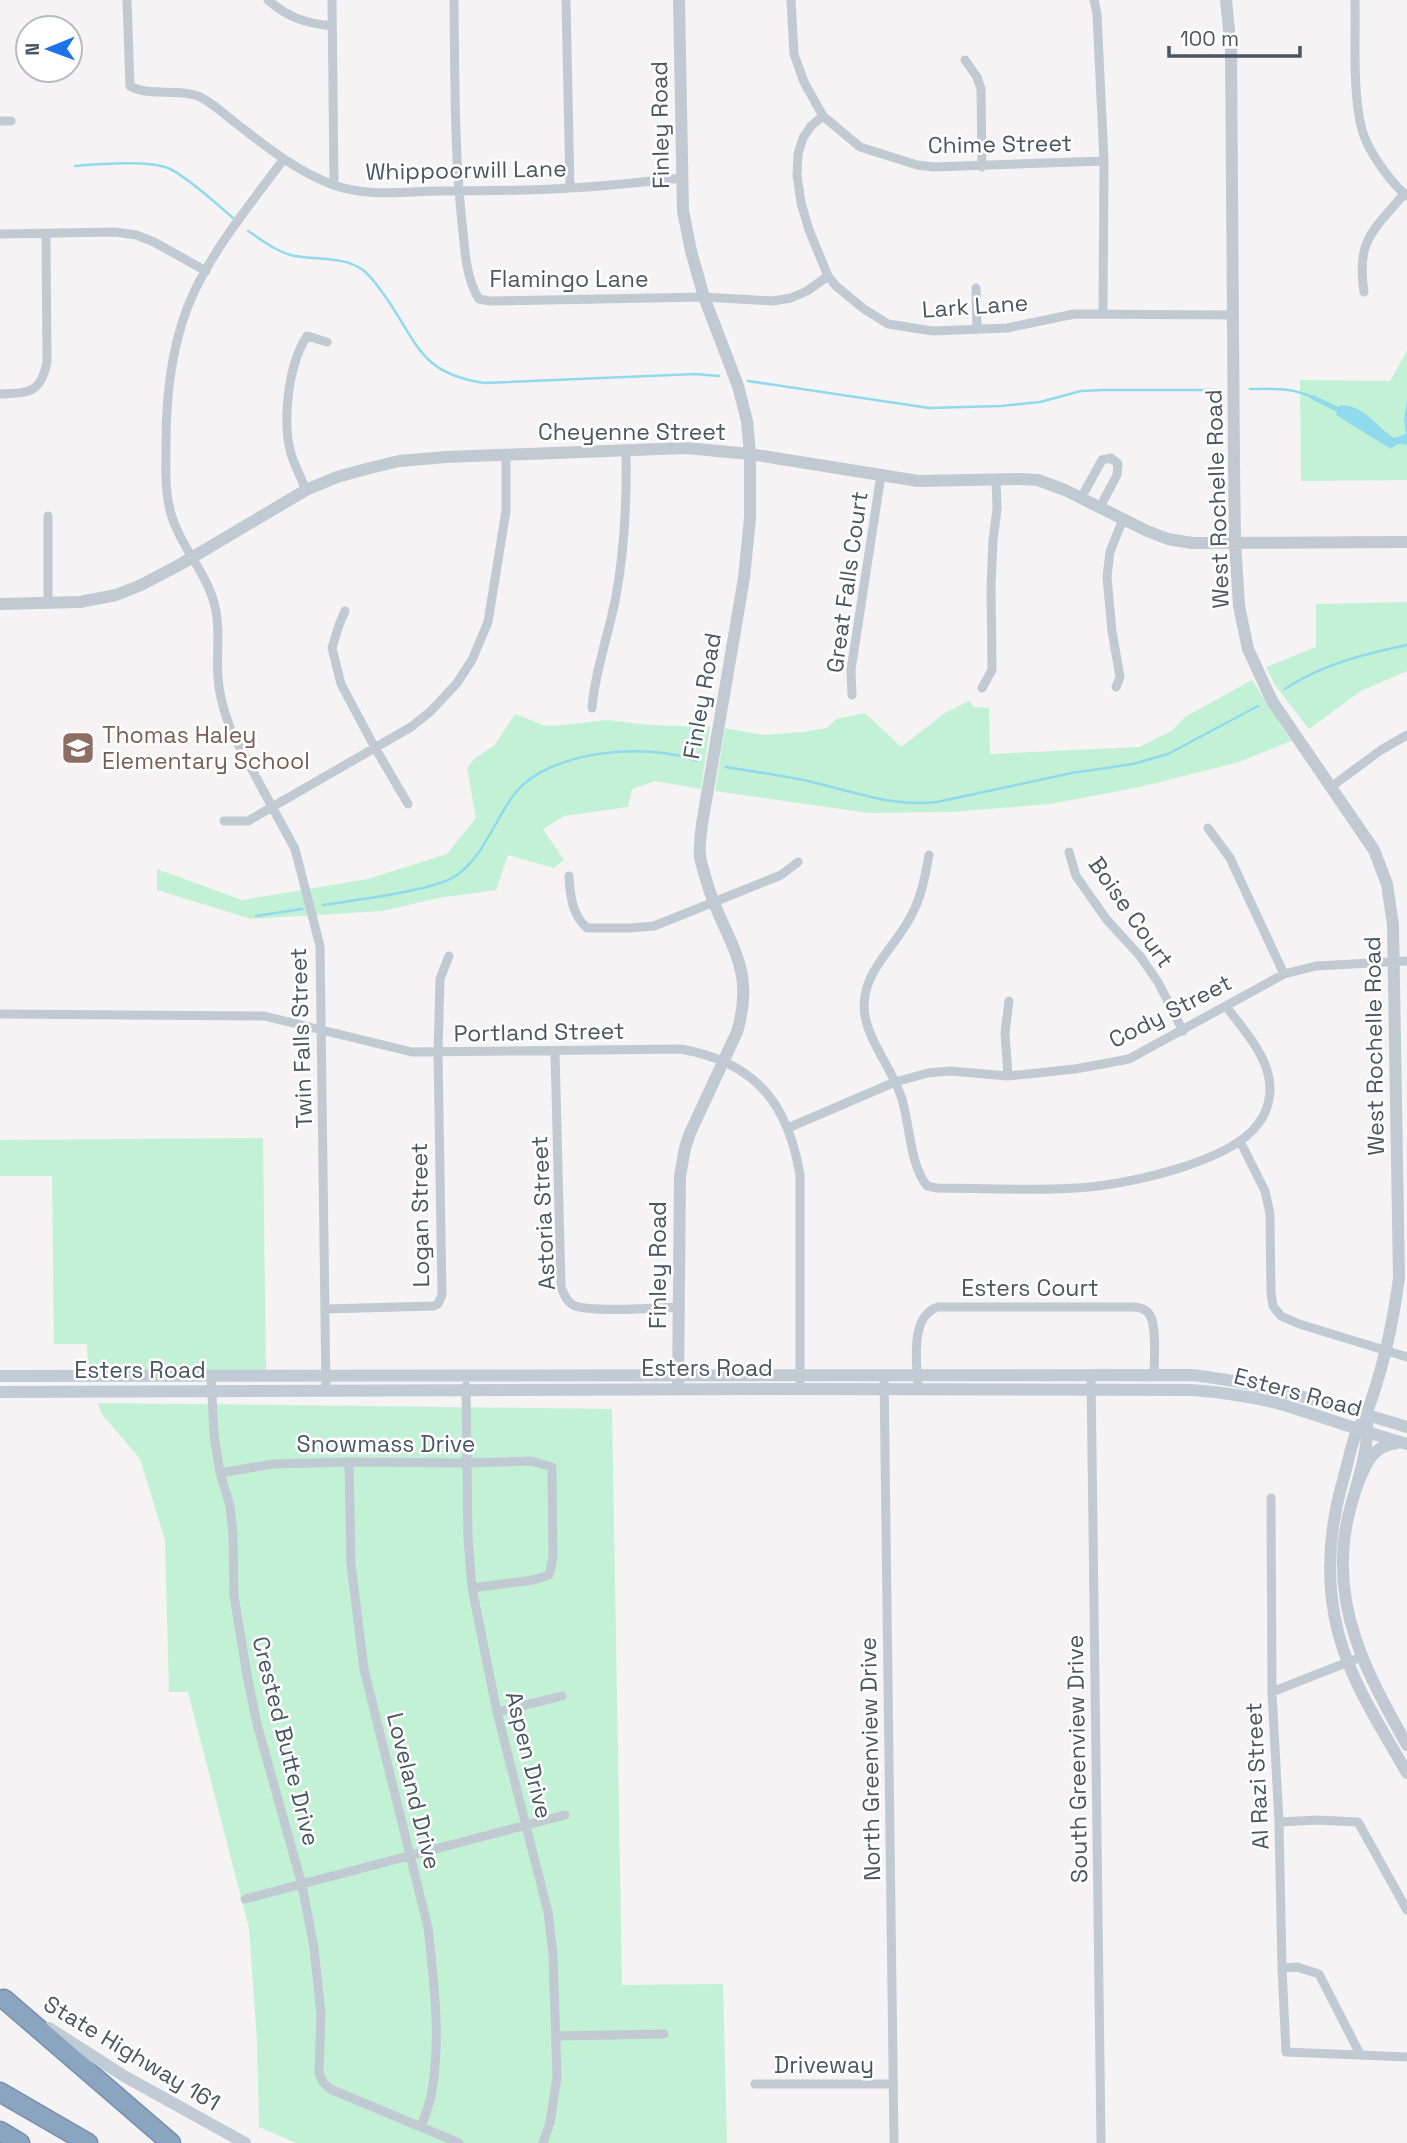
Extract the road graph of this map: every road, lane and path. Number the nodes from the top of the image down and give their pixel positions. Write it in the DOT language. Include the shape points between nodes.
graph roads {
  1 [pos="127,0"];
  2 [pos="268,0"];
  3 [pos="332,0"];
  4 [pos="454,0"];
  5 [pos="566,0"];
  6 [pos="679,0"];
  7 [pos="791,0"];
  8 [pos="1094,0"];
  9 [pos="1226,0"];
  10 [pos="1355,0"];
  11 [pos="332,26"];
  12 [pos="965,60"];
  13 [pos="823,116"];
  14 [pos="0,121"];
  15 [pos="11,121"];
  16 [pos="283,160"];
  17 [pos="1104,161"];
  18 [pos="982,167"];
  19 [pos="681,178"];
  20 [pos="334,185"];
  21 [pos="569,188"];
  22 [pos="458,191"];
  23 [pos="1405,195"];
  24 [pos="46,233"];
  25 [pos="0,234"];
  26 [pos="206,271"];
  27 [pos="828,276"];
  28 [pos="976,288"];
  29 [pos="1364,292"];
  30 [pos="704,297"];
  31 [pos="1103,313"];
  32 [pos="1233,314"];
  33 [pos="977,330"];
  34 [pos="327,342"];
  35 [pos="0,394"];
  36 [pos="626,449"];
  37 [pos="506,454"];
  38 [pos="750,454"];
  39 [pos="881,475"];
  40 [pos="996,479"];
  41 [pos="306,490"];
  42 [pos="1081,498"];
  43 [pos="1100,507"];
  44 [pos="48,516"];
  45 [pos="1122,519"];
  46 [pos="1407,542"];
  47 [pos="1235,543"];
  48 [pos="191,558"];
  49 [pos="48,603"];
  50 [pos="0,604"];
  51 [pos="345,611"];
  52 [pos="1116,687"];
  53 [pos="982,688"];
  54 [pos="852,695"];
  55 [pos="592,708"];
  56 [pos="1407,735"];
  57 [pos="374,746"];
  58 [pos="1331,787"];
  59 [pos="408,804"];
  60 [pos="271,806"];
  61 [pos="225,821"];
  62 [pos="1208,828"];
  63 [pos="1069,852"];
  64 [pos="929,855"];
  65 [pos="798,862"];
  66 [pos="569,876"];
  67 [pos="713,904"];
  68 [pos="449,956"];
  69 [pos="1401,961"];
  70 [pos="1284,974"];
  71 [pos="1009,1001"];
  72 [pos="1226,1006"];
  73 [pos="0,1014"];
  74 [pos="322,1029"];
  75 [pos="1183,1031"];
  76 [pos="555,1052"];
  77 [pos="438,1053"];
  78 [pos="724,1062"];
  79 [pos="1008,1076"];
  80 [pos="895,1082"];
  81 [pos="788,1128"];
  82 [pos="1240,1141"];
  83 [pos="679,1307"];
  84 [pos="325,1309"];
  85 [pos="1385,1351"];
  86 [pos="1407,1357"];
  87 [pos="466,1375"];
  88 [pos="678,1375"];
  89 [pos="800,1375"];
  90 [pos="884,1375"];
  91 [pos="917,1375"];
  92 [pos="1091,1375"];
  93 [pos="1154,1375"];
  94 [pos="0,1376"];
  95 [pos="211,1376"];
  96 [pos="326,1377"];
  97 [pos="678,1389"];
  98 [pos="800,1389"];
  99 [pos="884,1389"];
  100 [pos="918,1389"];
  101 [pos="212,1390"];
  102 [pos="1091,1390"];
  103 [pos="326,1391"];
  104 [pos="466,1391"];
  105 [pos="0,1392"];
  106 [pos="1367,1415"];
  107 [pos="1407,1427"];
  108 [pos="1362,1432"];
  109 [pos="1405,1443"];
  110 [pos="349,1462"];
  111 [pos="467,1463"];
  112 [pos="220,1473"];
  113 [pos="1354,1491"];
  114 [pos="1271,1498"];
  115 [pos="472,1588"];
  116 [pos="1361,1657"];
  117 [pos="1348,1662"];
  118 [pos="1272,1692"];
  119 [pos="562,1696"];
  120 [pos="497,1712"];
  121 [pos="1407,1745"];
  122 [pos="1407,1773"];
  123 [pos="565,1815"];
  124 [pos="1279,1822"];
  125 [pos="527,1825"];
  126 [pos="411,1854"];
  127 [pos="302,1885"];
  128 [pos="246,1899"];
  129 [pos="1407,1910"];
  130 [pos="1282,1968"];
  131 [pos="2,1998"];
  132 [pos="664,2034"];
  133 [pos="557,2036"];
  134 [pos="1360,2054"];
  135 [pos="1407,2057"];
  136 [pos="0,2081"];
  137 [pos="755,2084"];
  138 [pos="893,2084"];
  139 [pos="0,2092"];
  140 [pos="45,2118"];
  141 [pos="421,2127"];
  142 [pos="0,2131"];
  143 [pos="20,2143"];
  144 [pos="88,2143"];
  145 [pos="171,2143"];
  146 [pos="245,2143"];
  147 [pos="459,2143"];
  148 [pos="543,2143"];
  149 [pos="894,2143"];
  150 [pos="1101,2143"];
  1 -- 16 [label="street, Whippoorwill Lane" via="130,86 198,96"];
  2 -- 11 [label="street" via="285,14"];
  3 -- 11 [label="street"];
  4 -- 22 [label="street, Flamingo Lane"];
  5 -- 21 [label="street"];
  6 -- 19 [label="street, Finley Road"];
  7 -- 13 [label="street, Chime Street" via="794,54"];
  8 -- 17 [label="street"];
  9 -- 32 [label="street, West Rochelle Road" via="1231,50"];
  10 -- 23 [label="street" via="1357,98 1363,131 1380,165"];
  11 -- 20 [label="street"];
  12 -- 18 [label="street" via="981,89"];
  13 -- 18 [label="street, Chime Street" via="860,147 881,155 924,166"];
  13 -- 27 [label="street, Lark Lane" via="803,138 797,175 809,230"];
  14 -- 15 [label="street"];
  16 -- 20 [label="street, Whippoorwill Lane"];
  16 -- 26 [label="street, Twin Falls Street"];
  17 -- 18 [label="street, Chime Street"];
  17 -- 31 [label="street"];
  19 -- 21 [label="street, Whippoorwill Lane"];
  19 -- 30 [label="street, Finley Road" via="683,211"];
  20 -- 22 [label="street, Whippoorwill Lane" via="373,192"];
  21 -- 22 [label="street, Whippoorwill Lane"];
  22 -- 30 [label="street, Flamingo Lane" via="465,254 479,299"];
  23 -- 29 [label="street" via="1370,234 1364,248"];
  24 -- 25 [label="street"];
  24 -- 26 [label="street" via="136,235"];
  24 -- 35 [label="street" via="44,375 33,390"];
  26 -- 48 [label="street, Twin Falls Street" via="178,339 166,420 168,499 178,535"];
  27 -- 30 [label="street, Flamingo Lane" via="791,298"];
  27 -- 33 [label="street, Lark Lane" via="888,324 933,331"];
  28 -- 33 [label="street"];
  30 -- 38 [label="street, Finley Road" via="738,387"];
  31 -- 32 [label="street, Lark Lane"];
  31 -- 33 [label="street, Lark Lane"];
  32 -- 47 [label="street, West Rochelle Road"];
  34 -- 41 [label="street" via="307,336 299,348 288,404 291,453"];
  36 -- 37 [label="street, Cheyenne Street"];
  36 -- 38 [label="street, Cheyenne Street"];
  36 -- 55 [label="street" via="625,531"];
  37 -- 41 [label="street, Cheyenne Street" via="399,461"];
  37 -- 57 [label="street" via="506,511 498,565 488,621 472,660 431,711"];
  38 -- 39 [label="street, Cheyenne Street"];
  38 -- 67 [label="street, Finley Road" via="744,578 702,824 700,856"];
  39 -- 40 [label="street, Cheyenne Street" via="918,481"];
  39 -- 54 [label="street, Great Falls Court" via="851,670"];
  40 -- 42 [label="street, Cheyenne Street" via="1038,480"];
  40 -- 53 [label="street" via="992,670"];
  41 -- 48 [label="street, Cheyenne Street"];
  42 -- 43 [label="street, Cheyenne Street"];
  42 -- 43 [label="street" via="1102,460 1111,458 1118,464 1116,475"];
  43 -- 45 [label="street, Cheyenne Street"];
  44 -- 49 [label="street"];
  45 -- 47 [label="street, Cheyenne Street" via="1168,539"];
  45 -- 52 [label="street" via="1107,577 1120,677"];
  46 -- 47 [label="street, Cheyenne Street"];
  47 -- 58 [label="street, West Rochelle Road" via="1239,606 1248,649 1272,701"];
  48 -- 49 [label="street, Cheyenne Street" via="116,595"];
  48 -- 60 [label="street, Twin Falls Street" via="214,600 225,714"];
  49 -- 50 [label="street, Cheyenne Street"];
  51 -- 57 [label="street" via="332,648 341,684"];
  56 -- 58 [label="street"];
  57 -- 59 [label="street"];
  57 -- 60 [label="street"];
  58 -- 69 [label="street, West Rochelle Road" via="1374,850 1387,884"];
  60 -- 61 [label="street" via="248,821"];
  60 -- 74 [label="street, Twin Falls Street" via="295,849 320,946"];
  62 -- 70 [label="street" via="1230,858"];
  63 -- 75 [label="street, Boise Court" via="1076,876 1158,982"];
  64 -- 80 [label="street" via="923,891 912,916 866,986 869,1027"];
  65 -- 67 [label="street" via="781,875"];
  66 -- 67 [label="street" via="570,896 579,921 587,928 654,926"];
  67 -- 78 [label="street, Finley Road" via="744,978 743,1013"];
  68 -- 77 [label="street, Logan Street" via="440,979"];
  69 -- 70 [label="street, Cody Street" via="1316,966"];
  69 -- 85 [label="street, West Rochelle Road" via="1399,1278"];
  70 -- 72 [label="street, Cody Street"];
  71 -- 79 [label="street" via="1005,1033"];
  72 -- 75 [label="street, Cody Street"];
  72 -- 82 [label="street" via="1263,1059 1269,1076 1267,1109"];
  73 -- 74 [label="street, Portland Street" via="264,1016"];
  74 -- 77 [label="street, Portland Street" via="412,1052"];
  74 -- 84 [label="street, Twin Falls Street"];
  75 -- 79 [label="street, Cody Street" via="1129,1059"];
  76 -- 77 [label="street, Portland Street"];
  76 -- 78 [label="street, Portland Street" via="681,1049"];
  76 -- 83 [label="street, Astoria Street" via="564,1296 570,1304 586,1309"];
  77 -- 84 [label="street, Logan Street" via="442,1296 434,1306"];
  78 -- 81 [label="street, Portland Street" via="763,1089"];
  78 -- 83 [label="street, Finley Road" via="683,1157"];
  79 -- 80 [label="street, Cody Street" via="950,1071"];
  80 -- 81 [label="street, Cody Street"];
  80 -- 82 [label="street" via="909,1121 916,1168 927,1186 1077,1188 1142,1179"];
  81 -- 89 [label="street, Portland Street" via="800,1175"];
  82 -- 85 [label="street" via="1265,1191 1270,1214 1273,1306 1281,1316 1300,1324"];
  83 -- 88 [label="street, Finley Road"];
  84 -- 96 [label="street, Twin Falls Street"];
  85 -- 86 [label="street"];
  85 -- 106 [label="street, West Rochelle Road"];
  87 -- 88 [label="main road, Esters Road"];
  87 -- 96 [label="main road, Esters Road"];
  87 -- 104 [label="street, Aspen Drive"];
  88 -- 89 [label="main road, Esters Road"];
  88 -- 97 [label="street, Finley Road"];
  89 -- 90 [label="main road, Esters Road"];
  89 -- 98 [label="street, Portland Street"];
  90 -- 91 [label="main road, Esters Road"];
  90 -- 99 [label="street, North Greenview Drive"];
  91 -- 92 [label="main road, Esters Road"];
  91 -- 93 [label="street, Esters Court" via="919,1325 924,1315 939,1307 1135,1307 1144,1309 1153,1324"];
  91 -- 100 [label="street, Esters Court"];
  92 -- 93 [label="main road, Esters Road"];
  92 -- 102 [label="street, South Greenview Drive"];
  93 -- 106 [label="main road, Esters Road" via="1247,1383"];
  94 -- 95 [label="main road, Esters Road"];
  95 -- 96 [label="main road, Esters Road"];
  95 -- 101 [label="street, Crested Butte Drive"];
  96 -- 103 [label="street, Twin Falls Street"];
  97 -- 98 [label="main road, Esters Road"];
  97 -- 104 [label="main road, Esters Road"];
  98 -- 99 [label="main road, Esters Road"];
  99 -- 100 [label="main road, Esters Road"];
  99 -- 138 [label="street, North Greenview Drive"];
  100 -- 102 [label="main road, Esters Road"];
  101 -- 103 [label="main road, Esters Road"];
  101 -- 105 [label="main road, Esters Road"];
  101 -- 112 [label="street, Crested Butte Drive"];
  102 -- 108 [label="main road, Esters Road" via="1231,1393"];
  102 -- 150 [label="street, South Greenview Drive"];
  103 -- 104 [label="main road, Esters Road"];
  104 -- 111 [label="street, Aspen Drive"];
  106 -- 107 [label="main road, Esters Road"];
  106 -- 108 [label="street, West Rochelle Road"];
  108 -- 109 [label="main road, Esters Road"];
  108 -- 113 [label="street, West Rochelle Road"];
  108 -- 117 [label="street, West Rochelle Road" via="1340,1491 1330,1544 1333,1606"];
  109 -- 113 [label="main road" via="1379,1447"];
  110 -- 111 [label="street, Snowmass Drive"];
  110 -- 112 [label="street, Snowmass Drive" via="272,1464"];
  110 -- 126 [label="street, Loveland Drive" via="351,1564 364,1669"];
  111 -- 115 [label="street, Aspen Drive"];
  111 -- 115 [label="street, Snowmass Drive" via="531,1461 552,1467 553,1558 549,1575"];
  112 -- 127 [label="street, Crested Butte Drive" via="230,1506 234,1596 247,1675"];
  113 -- 116 [label="street, West Rochelle Road" via="1343,1574 1350,1623"];
  114 -- 118 [label="street, Al Razi Street"];
  115 -- 120 [label="street, Aspen Drive"];
  116 -- 117 [label="street"];
  116 -- 121 [label="street, West Rochelle Road"];
  117 -- 118 [label="street"];
  117 -- 122 [label="street, West Rochelle Road"];
  118 -- 124 [label="street, Al Razi Street"];
  119 -- 120 [label="street"];
  120 -- 125 [label="street, Aspen Drive"];
  123 -- 125 [label="street"];
  124 -- 129 [label="street" via="1358,1822"];
  124 -- 130 [label="street, Al Razi Street"];
  125 -- 126 [label="street"];
  125 -- 133 [label="street, Aspen Drive" via="554,1954"];
  126 -- 127 [label="street"];
  126 -- 141 [label="street, Loveland Drive" via="428,1928 436,2012 432,2094"];
  127 -- 128 [label="street"];
  127 -- 141 [label="street, Crested Butte Drive" via="314,1948 323,2082"];
  130 -- 134 [label="street" via="1319,1974"];
  130 -- 134 [label="street, Al Razi Street" via="1286,2052"];
  131 -- 145 [label="highway"];
  131 -- 146 [label="main road, State Highway 161" via="124,2076"];
  132 -- 133 [label="street"];
  133 -- 148 [label="street, Aspen Drive" via="557,2077"];
  134 -- 135 [label="street"];
  136 -- 140 [label="highway"];
  137 -- 138 [label="street, Driveway"];
  138 -- 149 [label="street, North Greenview Drive"];
  139 -- 140 [label="highway"];
  140 -- 144 [label="highway"];
  141 -- 147 [label="street"];
  142 -- 143 [label="highway"];
}
